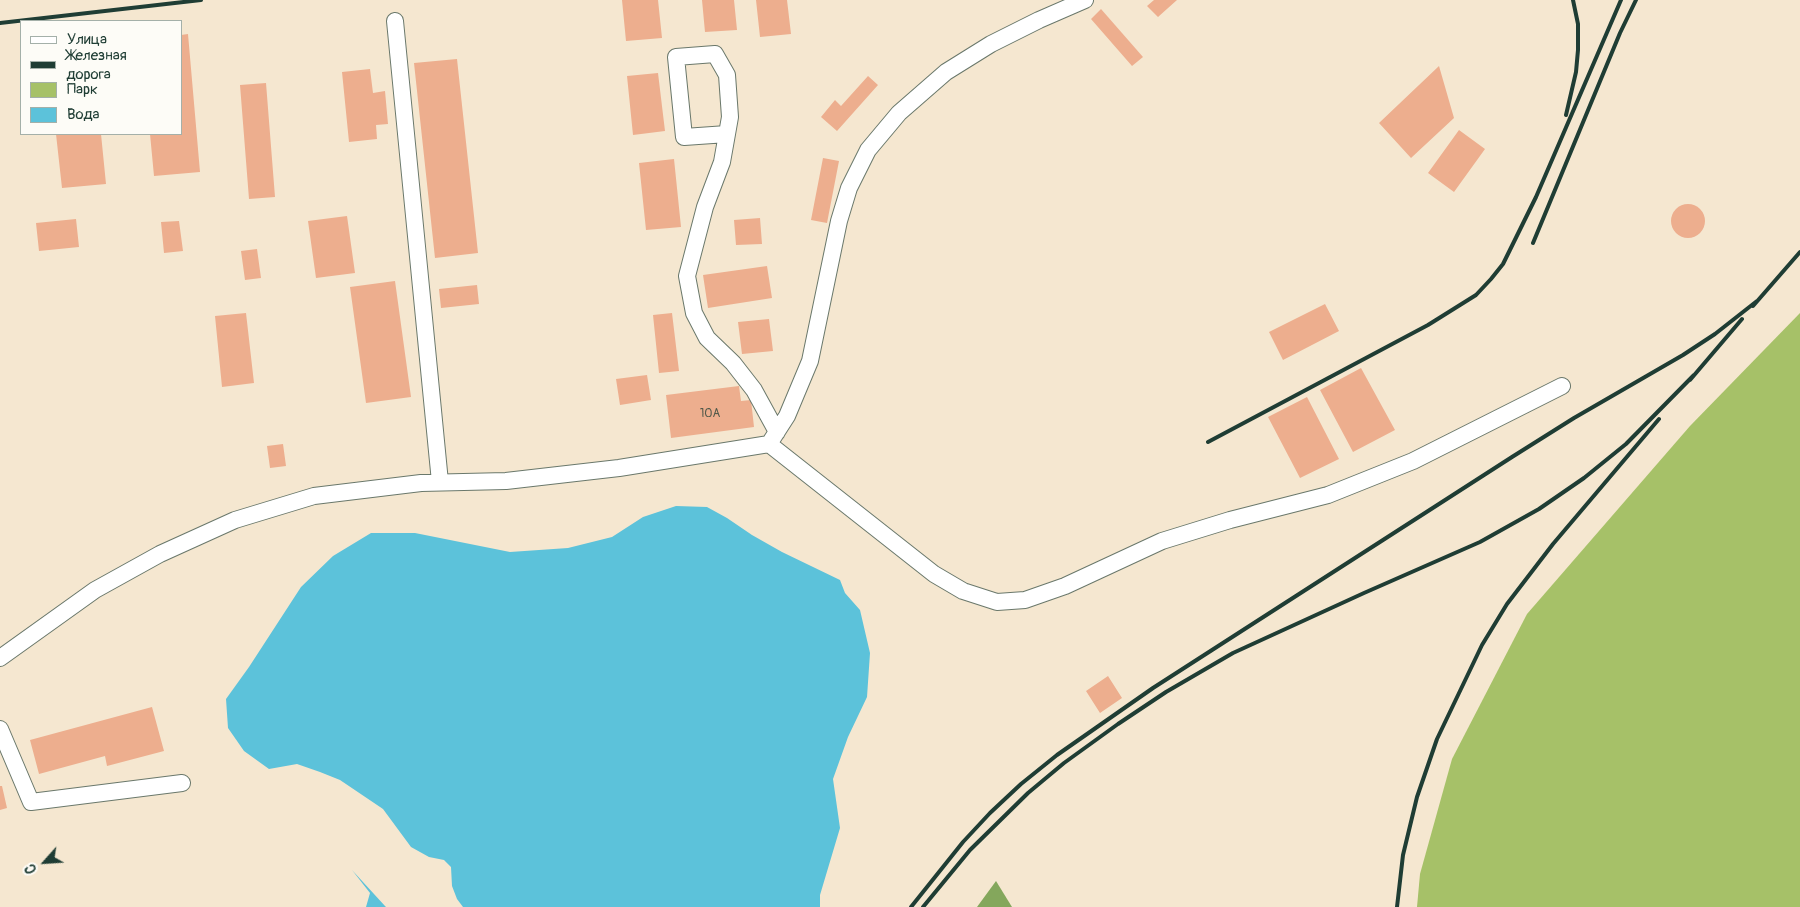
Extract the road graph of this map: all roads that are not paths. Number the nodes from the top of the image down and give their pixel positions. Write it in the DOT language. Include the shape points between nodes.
graph roads {
  1 [pos="1086,0"];
  2 [pos="395,21"];
  3 [pos="727,134"];
  4 [pos="1562,386"];
  5 [pos="773,438"];
  6 [pos="440,482"];
  7 [pos="0,658"];
  8 [pos="0,729"];
  9 [pos="182,784"];
  1 -- 5 [label="street" via="991,44 946,72 898,113 868,150 857,168 839,221 810,361 787,416"];
  2 -- 6 [label="street"];
  3 -- 3 [label="street" via="730,117 727,75 715,54 676,57 684,138"];
  3 -- 5 [label="street" via="722,162 705,207 688,276 692,304 707,338 733,363 754,390"];
  4 -- 5 [label="street" via="1412,461 1328,494 1162,541 1065,586 1025,600 997,602 934,574"];
  5 -- 6 [label="street" via="590,472 506,481"];
  6 -- 7 [label="street" via="314,496 235,520 160,554 96,590"];
  8 -- 9 [label="street" via="31,802"];
}
